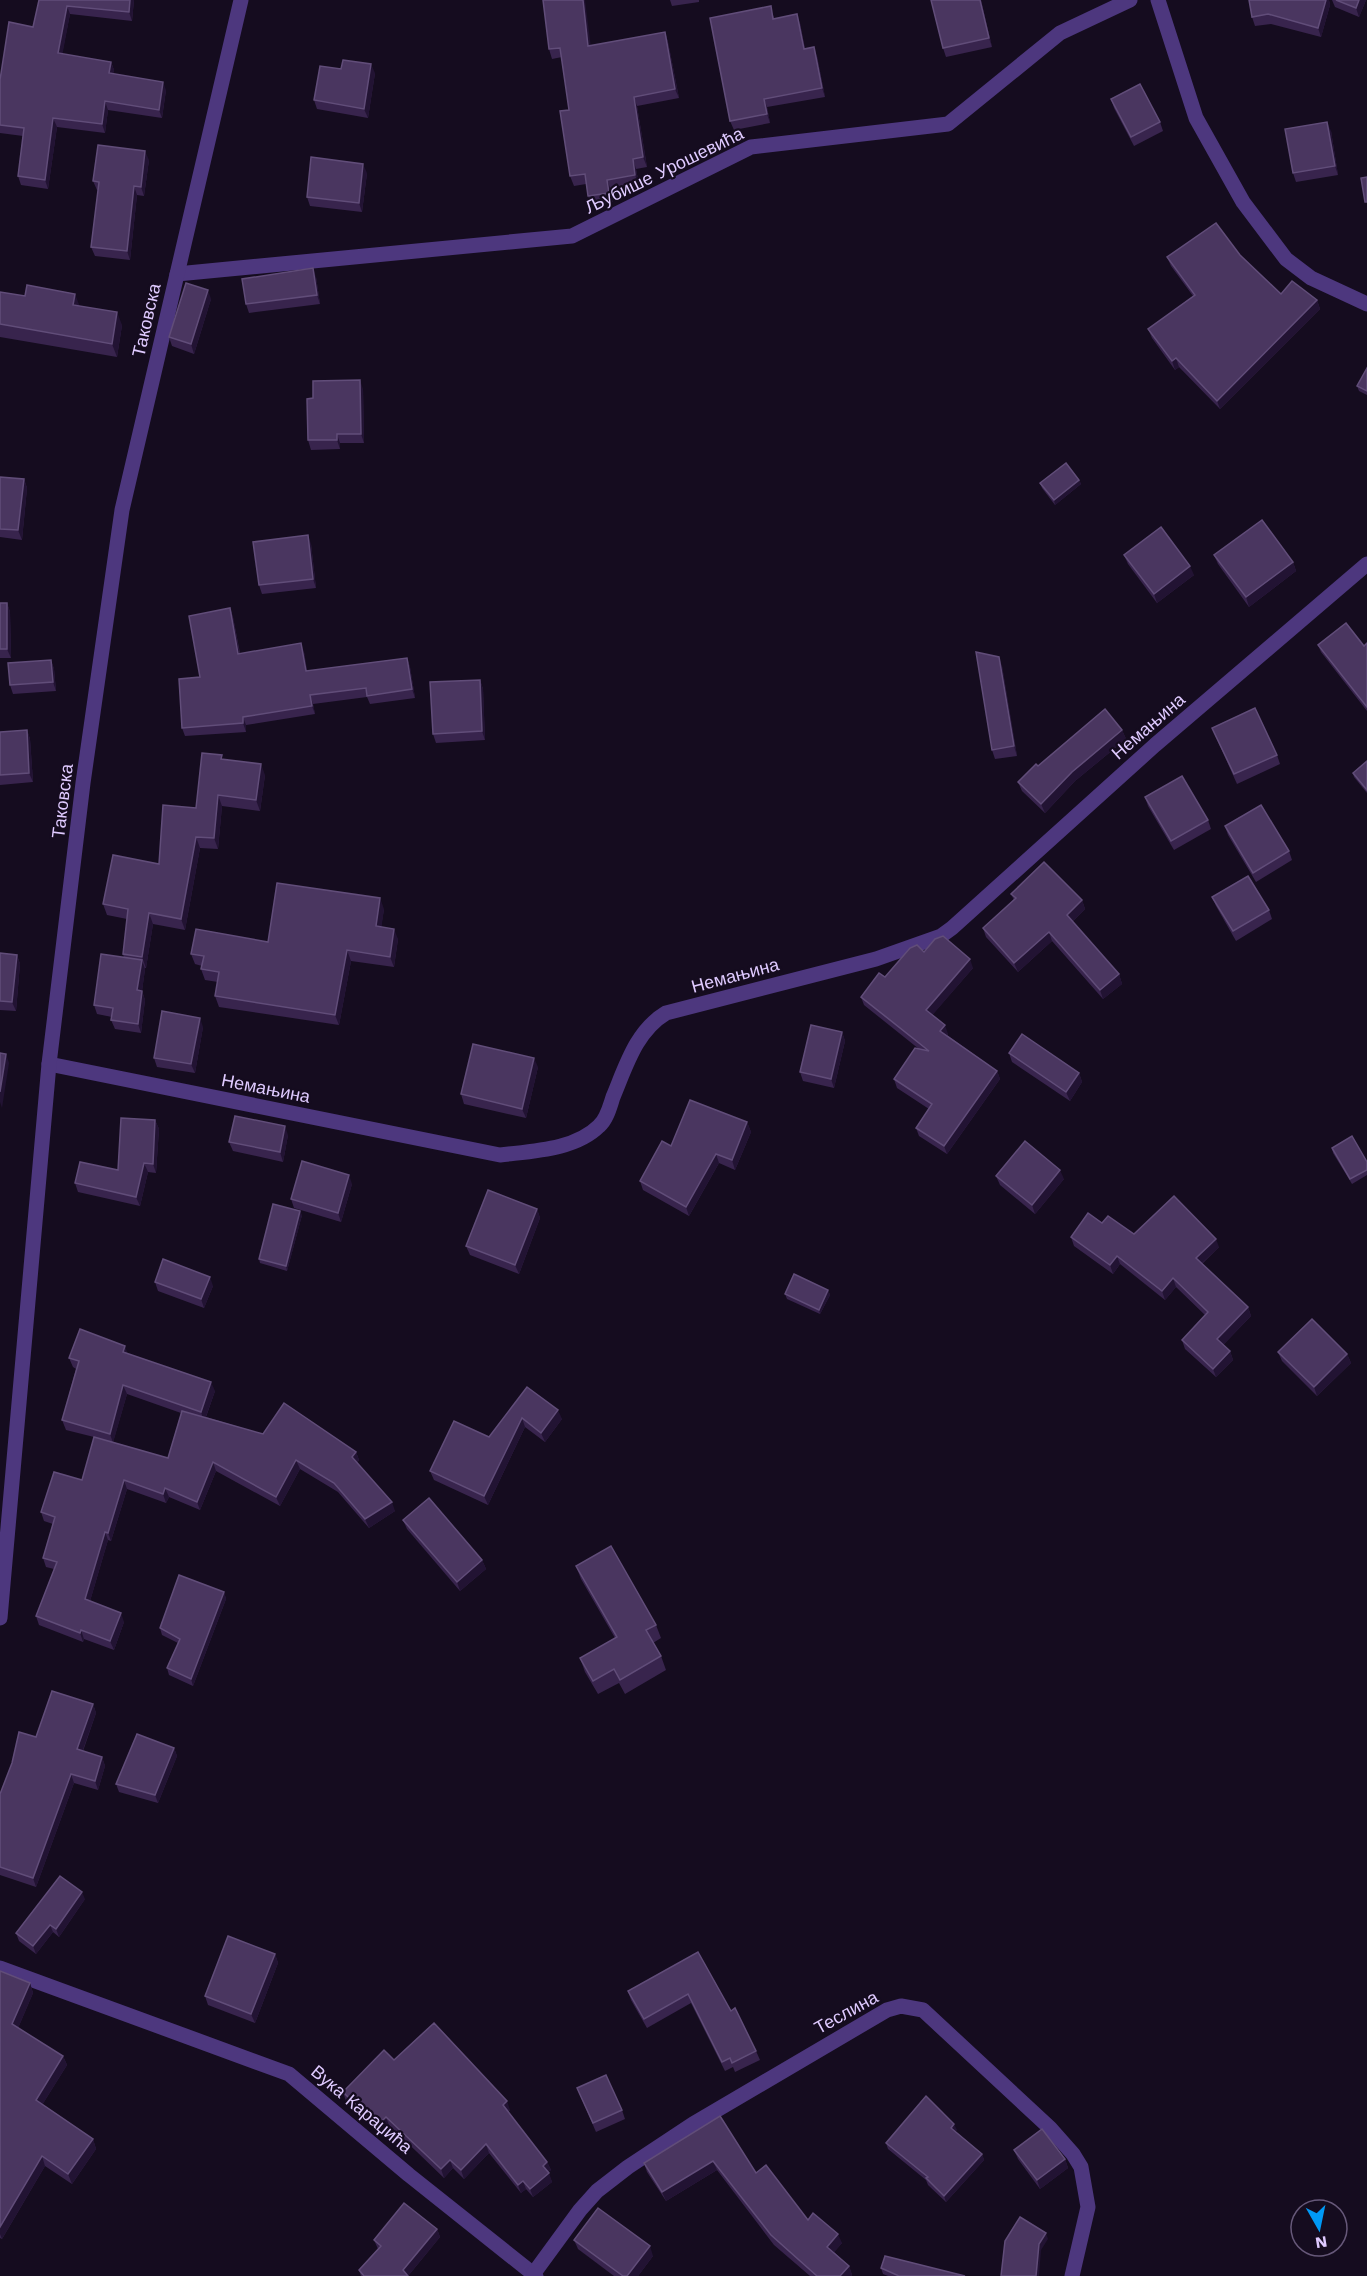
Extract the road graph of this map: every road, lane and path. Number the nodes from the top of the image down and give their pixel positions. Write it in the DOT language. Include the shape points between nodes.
graph roads {
  1 [pos="241,0"];
  2 [pos="1130,0"];
  3 [pos="1158,0"];
  4 [pos="177,274"];
  5 [pos="1367,304"];
  6 [pos="1367,564"];
  7 [pos="49,1064"];
  8 [pos="0,1618"];
  9 [pos="0,1968"];
  10 [pos="535,2274"];
  11 [pos="1072,2276"];
  1 -- 4 [label="street, Таковска"];
  2 -- 4 [label="street, Љубише Урошевића" via="1060,33 948,124 751,147 572,236"];
  3 -- 5 [label="street" via="1196,118 1243,202 1286,259 1311,278"];
  4 -- 7 [label="street, Таковска" via="122,510 83,783"];
  6 -- 7 [label="street, Немањина" via="1155,745 947,932 876,959 666,1013 654,1020 630,1056 600,1125 561,1145 500,1155"];
  7 -- 8 [label="street, Таковска"];
  9 -- 10 [label="street, Вука Караџића" via="290,2074"];
  10 -- 11 [label="street, Теслина" via="580,2210 628,2167 693,2124 887,2010 913,2006 923,2010 1050,2128 1081,2167 1088,2207"];
}
